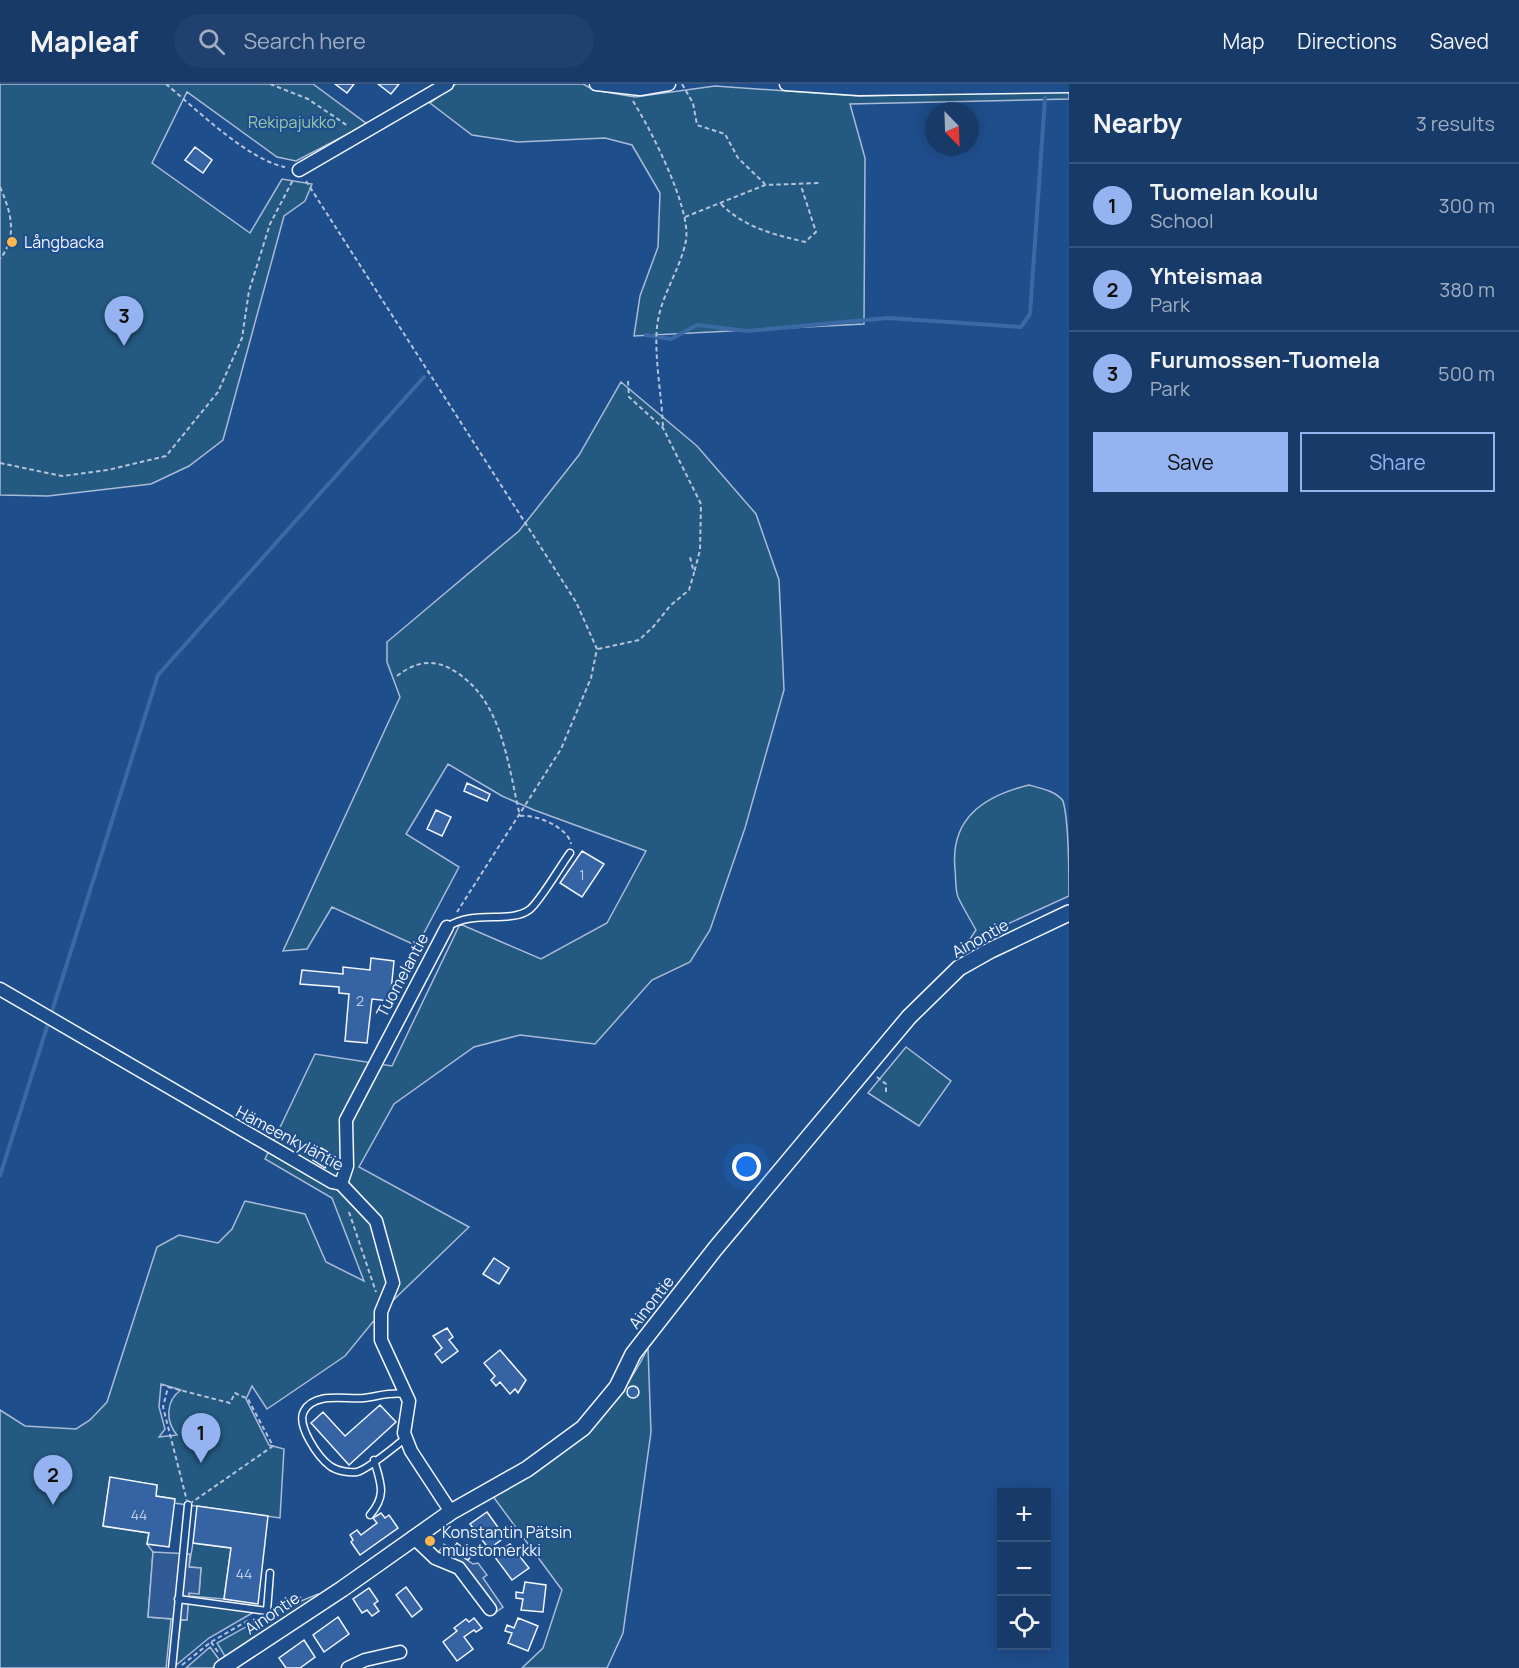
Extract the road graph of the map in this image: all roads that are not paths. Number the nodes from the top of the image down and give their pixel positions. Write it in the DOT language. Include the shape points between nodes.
graph roads {
  1 [pos="447,84"];
  2 [pos="596,84"];
  3 [pos="669,84"];
  4 [pos="786,84"];
  5 [pos="1069,86"];
  6 [pos="299,170"];
  7 [pos="570,853"];
  8 [pos="1069,913"];
  9 [pos="447,927"];
  10 [pos="0,989"];
  11 [pos="341,1184"];
  12 [pos="406,1394"];
  13 [pos="406,1438"];
  14 [pos="374,1460"];
  15 [pos="188,1505"];
  16 [pos="451,1512"];
  17 [pos="370,1515"];
  18 [pos="413,1537"];
  19 [pos="270,1573"];
  20 [pos="178,1599"];
  21 [pos="490,1609"];
  22 [pos="400,1653"];
  23 [pos="171,1668"];
  24 [pos="222,1668"];
  25 [pos="348,1668"];
  1 -- 6 [label="street"];
  2 -- 3 [label="street" via="626,88"];
  4 -- 5 [label="street" via="859,89"];
  7 -- 9 [label="lane, Tuomelantie" via="529,910 515,915 469,916"];
  8 -- 16 [label="street, Ainontie" via="959,968 909,1017 715,1249 633,1354 617,1388 583,1428 526,1469"];
  9 -- 11 [label="street, Tuomelantie" via="346,1120 347,1166"];
  10 -- 11 [label="street, Hämeenkyläntie" via="278,1152"];
  11 -- 12 [label="street, Hämeenkyläntie" via="376,1221 387,1254 393,1283 381,1312 381,1340"];
  12 -- 13 [label="street, Hämeenkyläntie"];
  12 -- 14 [label="lane" via="326,1398 310,1404 303,1412 308,1439 330,1466 346,1472 359,1471"];
  13 -- 14 [label="lane"];
  13 -- 16 [label="street"];
  14 -- 17 [label="lane" via="382,1486 380,1503"];
  15 -- 20 [label="lane"];
  16 -- 18 [label="street, Ainontie"];
  18 -- 21 [label="street" via="435,1558 459,1568"];
  18 -- 24 [label="street, Ainontie"];
  19 -- 20 [label="lane" via="267,1611"];
  20 -- 23 [label="lane"];
  22 -- 25 [label="street"];
}
